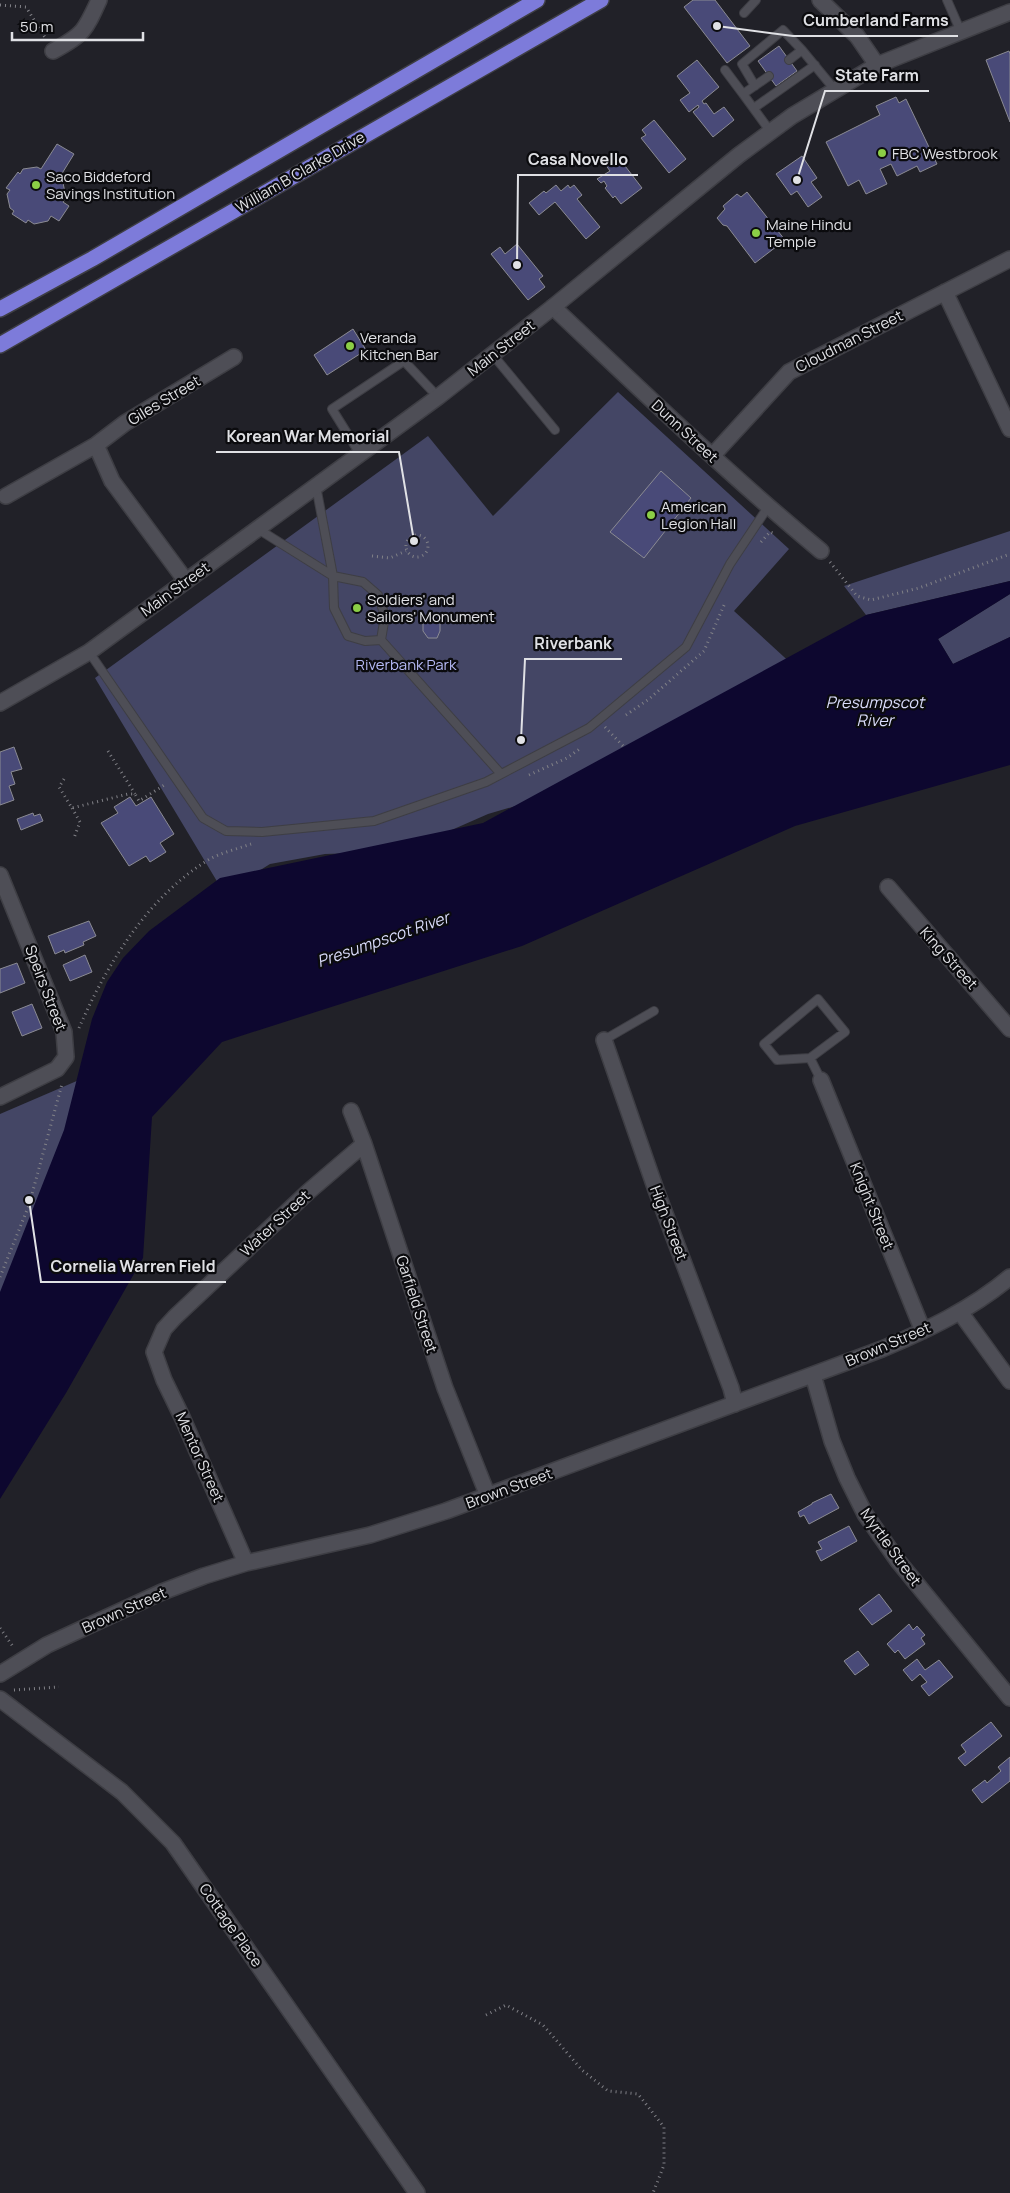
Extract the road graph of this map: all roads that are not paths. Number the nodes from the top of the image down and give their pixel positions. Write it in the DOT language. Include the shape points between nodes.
graph roads {
  1 [pos="99,0"];
  2 [pos="537,0"];
  3 [pos="601,0"];
  4 [pos="756,0"];
  5 [pos="820,0"];
  6 [pos="947,0"];
  7 [pos="1010,12"];
  8 [pos="744,13"];
  9 [pos="961,32"];
  10 [pos="52,50"];
  11 [pos="802,50"];
  12 [pos="789,60"];
  13 [pos="815,65"];
  14 [pos="877,65"];
  15 [pos="725,70"];
  16 [pos="769,76"];
  17 [pos="755,86"];
  18 [pos="835,90"];
  19 [pos="744,94"];
  20 [pos="754,108"];
  21 [pos="770,131"];
  22 [pos="1010,259"];
  23 [pos="945,292"];
  24 [pos="553,307"];
  25 [pos="0,309"];
  26 [pos="0,345"];
  27 [pos="493,355"];
  28 [pos="234,357"];
  29 [pos="438,398"];
  30 [pos="1010,429"];
  31 [pos="555,430"];
  32 [pos="96,445"];
  33 [pos="360,454"];
  34 [pos="713,455"];
  35 [pos="316,486"];
  36 [pos="6,496"];
  37 [pos="768,507"];
  38 [pos="258,529"];
  39 [pos="821,550"];
  40 [pos="333,576"];
  41 [pos="186,581"];
  42 [pos="381,640"];
  43 [pos="88,652"];
  44 [pos="1,702"];
  45 [pos="502,774"];
  46 [pos="0,876"];
  47 [pos="888,887"];
  48 [pos="654,1011"];
  49 [pos="1010,1029"];
  50 [pos="604,1040"];
  51 [pos="810,1058"];
  52 [pos="822,1080"];
  53 [pos="0,1098"];
  54 [pos="350,1111"];
  55 [pos="364,1144"];
  56 [pos="1010,1277"];
  57 [pos="960,1312"];
  58 [pos="923,1332"];
  59 [pos="154,1352"];
  60 [pos="813,1375"];
  61 [pos="1010,1381"];
  62 [pos="735,1404"];
  63 [pos="488,1496"];
  64 [pos="246,1562"];
  65 [pos="0,1674"];
  66 [pos="3,1696"];
  67 [pos="1010,1698"];
  68 [pos="417,2193"];
  1 -- 10 [label="street" via="88,24 76,39"];
  2 -- 25 [label="highway, William B Clarke Drive" via="92,259"];
  3 -- 26 [label="highway, William B Clarke Drive"];
  4 -- 8 [label="lane"];
  5 -- 14 [label="street" via="858,36"];
  6 -- 9 [label="lane"];
  7 -- 9 [label="street, Main Street"];
  9 -- 14 [label="street, Main Street"];
  11 -- 12 [label="lane"];
  11 -- 13 [label="lane"];
  11 -- 17 [label="lane" via="783,30 742,64"];
  13 -- 18 [label="lane"];
  13 -- 20 [label="lane"];
  14 -- 18 [label="street, Main Street"];
  15 -- 19 [label="lane"];
  16 -- 17 [label="lane"];
  17 -- 19 [label="lane"];
  18 -- 21 [label="street, Main Street"];
  19 -- 20 [label="lane"];
  20 -- 21 [label="lane"];
  21 -- 24 [label="street, Main Street"];
  22 -- 23 [label="street, Cloudman Street"];
  23 -- 30 [label="street"];
  23 -- 34 [label="street, Cloudman Street" via="789,372"];
  24 -- 27 [label="street, Main Street"];
  24 -- 34 [label="street, Dunn Street"];
  27 -- 29 [label="street, Main Street"];
  27 -- 31 [label="lane"];
  28 -- 32 [label="street, Giles Street" via="125,423"];
  29 -- 33 [label="street, Main Street"];
  29 -- 33 [label="lane" via="404,361 332,409"];
  32 -- 36 [label="street, Giles Street"];
  32 -- 41 [label="street" via="112,482"];
  33 -- 35 [label="street, Main Street"];
  34 -- 37 [label="street, Dunn Street"];
  35 -- 38 [label="street, Main Street"];
  35 -- 40 [label="lane"];
  37 -- 39 [label="street, Dunn Street"];
  37 -- 45 [label="lane" via="730,564 686,647 589,728"];
  38 -- 40 [label="lane"];
  38 -- 41 [label="street, Main Street"];
  40 -- 42 [label="lane" via="363,582 378,595 385,616"];
  40 -- 42 [label="lane" via="334,608 348,636 365,641"];
  41 -- 43 [label="street, Main Street"];
  42 -- 45 [label="lane"];
  43 -- 44 [label="street, Main Street"];
  43 -- 45 [label="lane" via="203,818 226,831 262,832 374,821"];
  46 -- 53 [label="street, Speirs Street" via="64,1032 66,1057 57,1069"];
  47 -- 49 [label="street, King Street"];
  48 -- 50 [label="lane"];
  50 -- 62 [label="street, High Street"];
  51 -- 51 [label="lane" via="845,1032 818,998 764,1044 777,1060"];
  51 -- 52 [label="lane"];
  52 -- 58 [label="street, Knight Street"];
  54 -- 55 [label="street, Garfield Street"];
  55 -- 59 [label="street, Water Street" via="175,1317 164,1329"];
  55 -- 63 [label="street, Garfield Street" via="445,1388"];
  56 -- 57 [label="street, Brown Street"];
  57 -- 58 [label="street, Brown Street"];
  57 -- 61 [label="street"];
  58 -- 60 [label="street, Brown Street"];
  59 -- 64 [label="street, Mentor Street"];
  60 -- 62 [label="street, Brown Street"];
  60 -- 67 [label="street, Myrtle Street" via="832,1441 865,1514 898,1561"];
  62 -- 63 [label="street, Brown Street"];
  63 -- 64 [label="street, Brown Street" via="370,1535"];
  64 -- 65 [label="street, Brown Street" via="162,1592 47,1645"];
  66 -- 68 [label="street, Cottage Place" via="122,1792 173,1843"];
}
